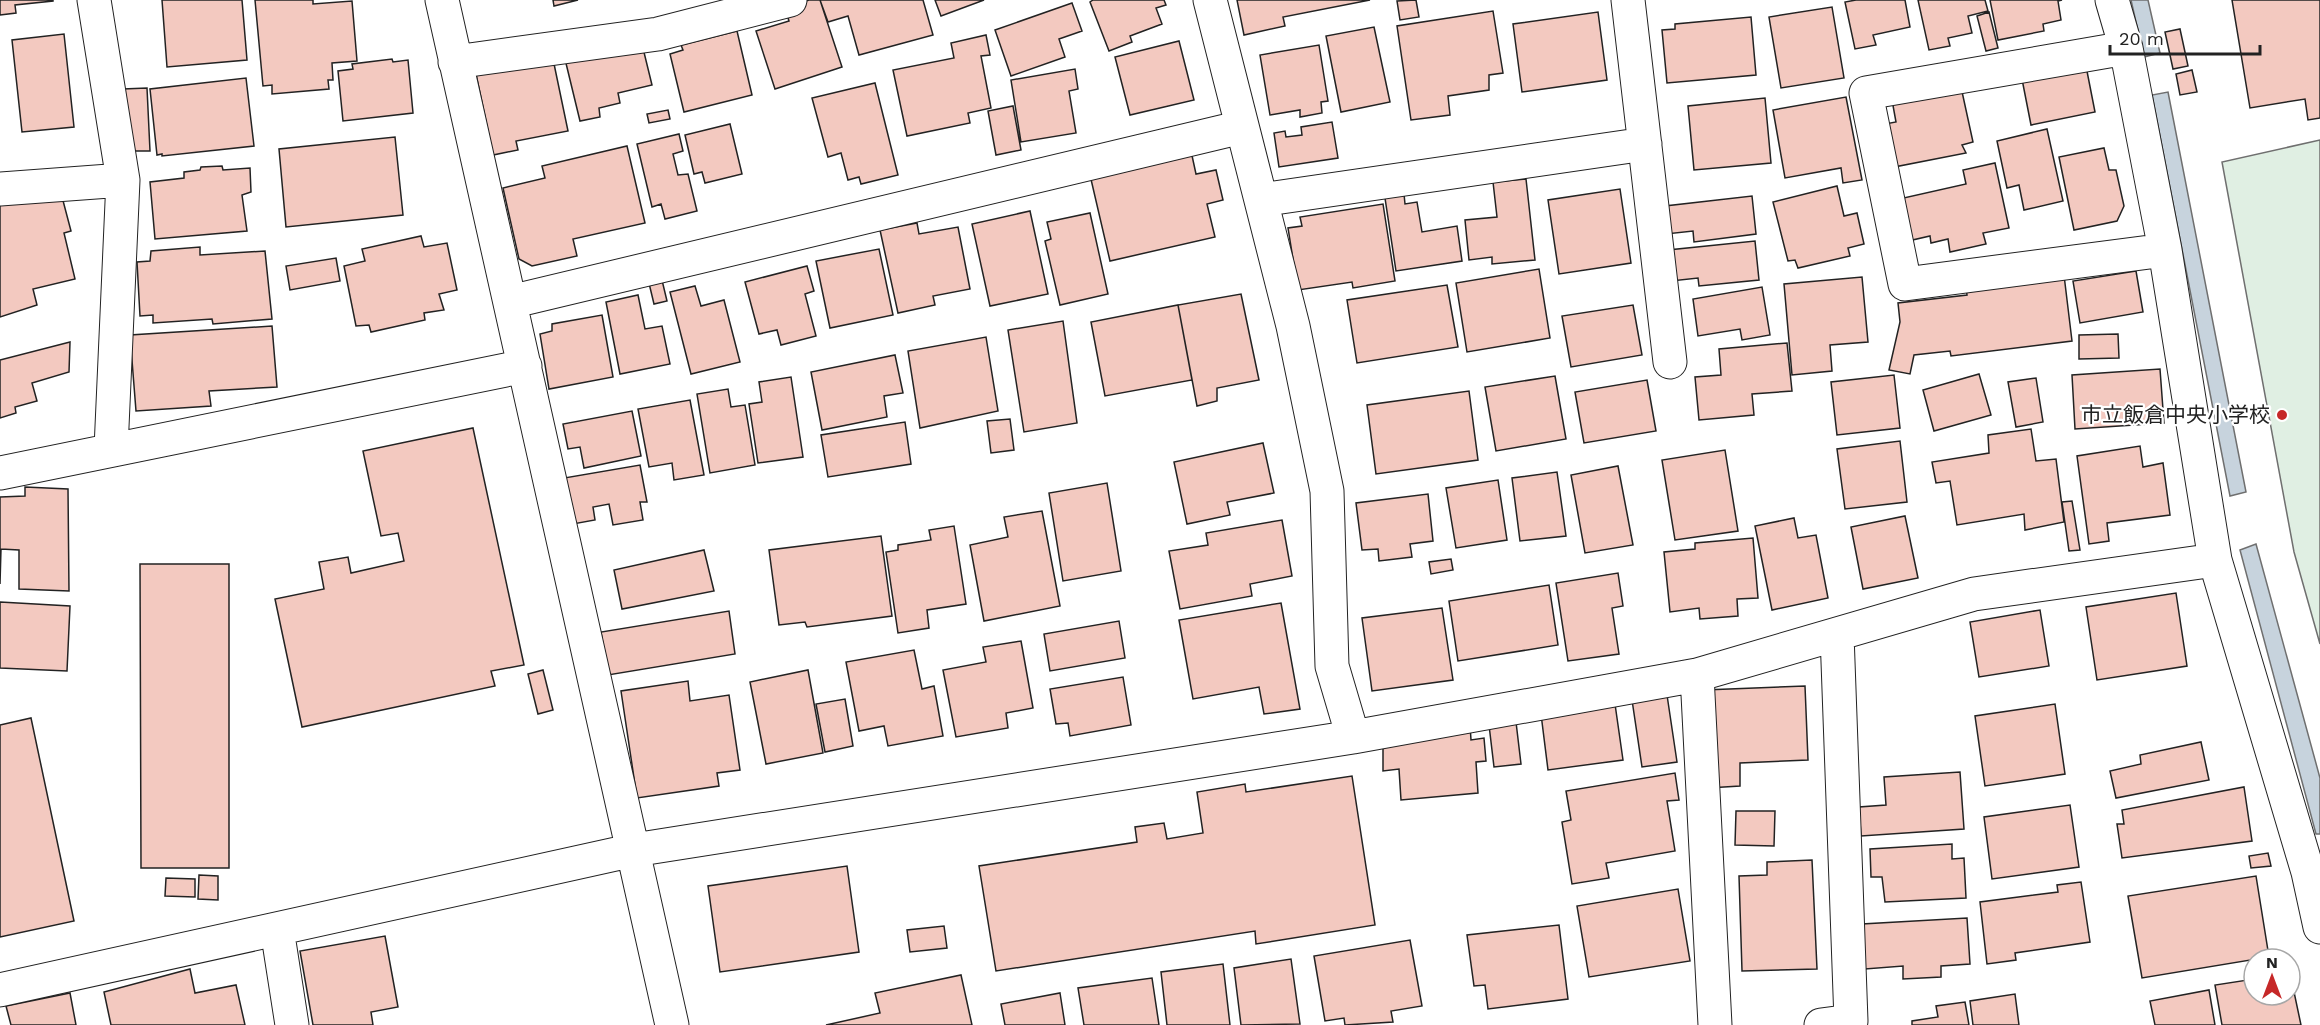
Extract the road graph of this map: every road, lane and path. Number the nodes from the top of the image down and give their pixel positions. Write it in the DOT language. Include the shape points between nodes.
graph roads {
  1 [pos="94,0"];
  2 [pos="441,0"];
  3 [pos="790,0"];
  4 [pos="1210,0"];
  5 [pos="1628,0"];
  6 [pos="2112,0"];
  7 [pos="2126,48"];
  8 [pos="455,62"];
  9 [pos="1242,127"];
  10 [pos="1645,144"];
  11 [pos="123,180"];
  12 [pos="0,189"];
  13 [pos="1261,200"];
  14 [pos="2165,250"];
  15 [pos="510,302"];
  16 [pos="1670,363"];
  17 [pos="525,366"];
  18 [pos="111,449"];
  19 [pos="0,473"];
  20 [pos="2215,560"];
  21 [pos="1837,634"];
  22 [pos="1697,675"];
  23 [pos="1353,737"];
  24 [pos="634,850"];
  25 [pos="2314,870"];
  26 [pos="2320,927"];
  27 [pos="277,929"];
  28 [pos="0,990"];
  29 [pos="292,1025"];
  30 [pos="672,1025"];
  31 [pos="1715,1025"];
  32 [pos="1821,1025"];
  1 -- 11 [label="street"];
  2 -- 8 [label="street"];
  3 -- 8 [label="street" via="658,34"];
  4 -- 9 [label="street"];
  5 -- 10 [label="street"];
  6 -- 7 [label="street"];
  7 -- 14 [label="street"];
  7 -- 14 [label="street" via="1866,93 1905,284"];
  8 -- 15 [label="street"];
  9 -- 13 [label="street"];
  9 -- 15 [label="street"];
  10 -- 13 [label="street"];
  10 -- 16 [label="street"];
  11 -- 12 [label="street"];
  11 -- 18 [label="street"];
  13 -- 23 [label="street" via="1293,326 1327,491 1332,666"];
  14 -- 20 [label="street"];
  15 -- 17 [label="street"];
  17 -- 18 [label="street"];
  17 -- 24 [label="street"];
  18 -- 19 [label="street"];
  20 -- 21 [label="street" via="1974,594"];
  20 -- 25 [label="street"];
  21 -- 22 [label="street"];
  21 -- 32 [label="street" via="1851,1022"];
  22 -- 23 [label="street"];
  22 -- 31 [label="street"];
  23 -- 24 [label="street"];
  24 -- 27 [label="street"];
  24 -- 30 [label="street"];
  25 -- 26 [label="street"];
  27 -- 28 [label="street"];
  27 -- 29 [label="street"];
}
